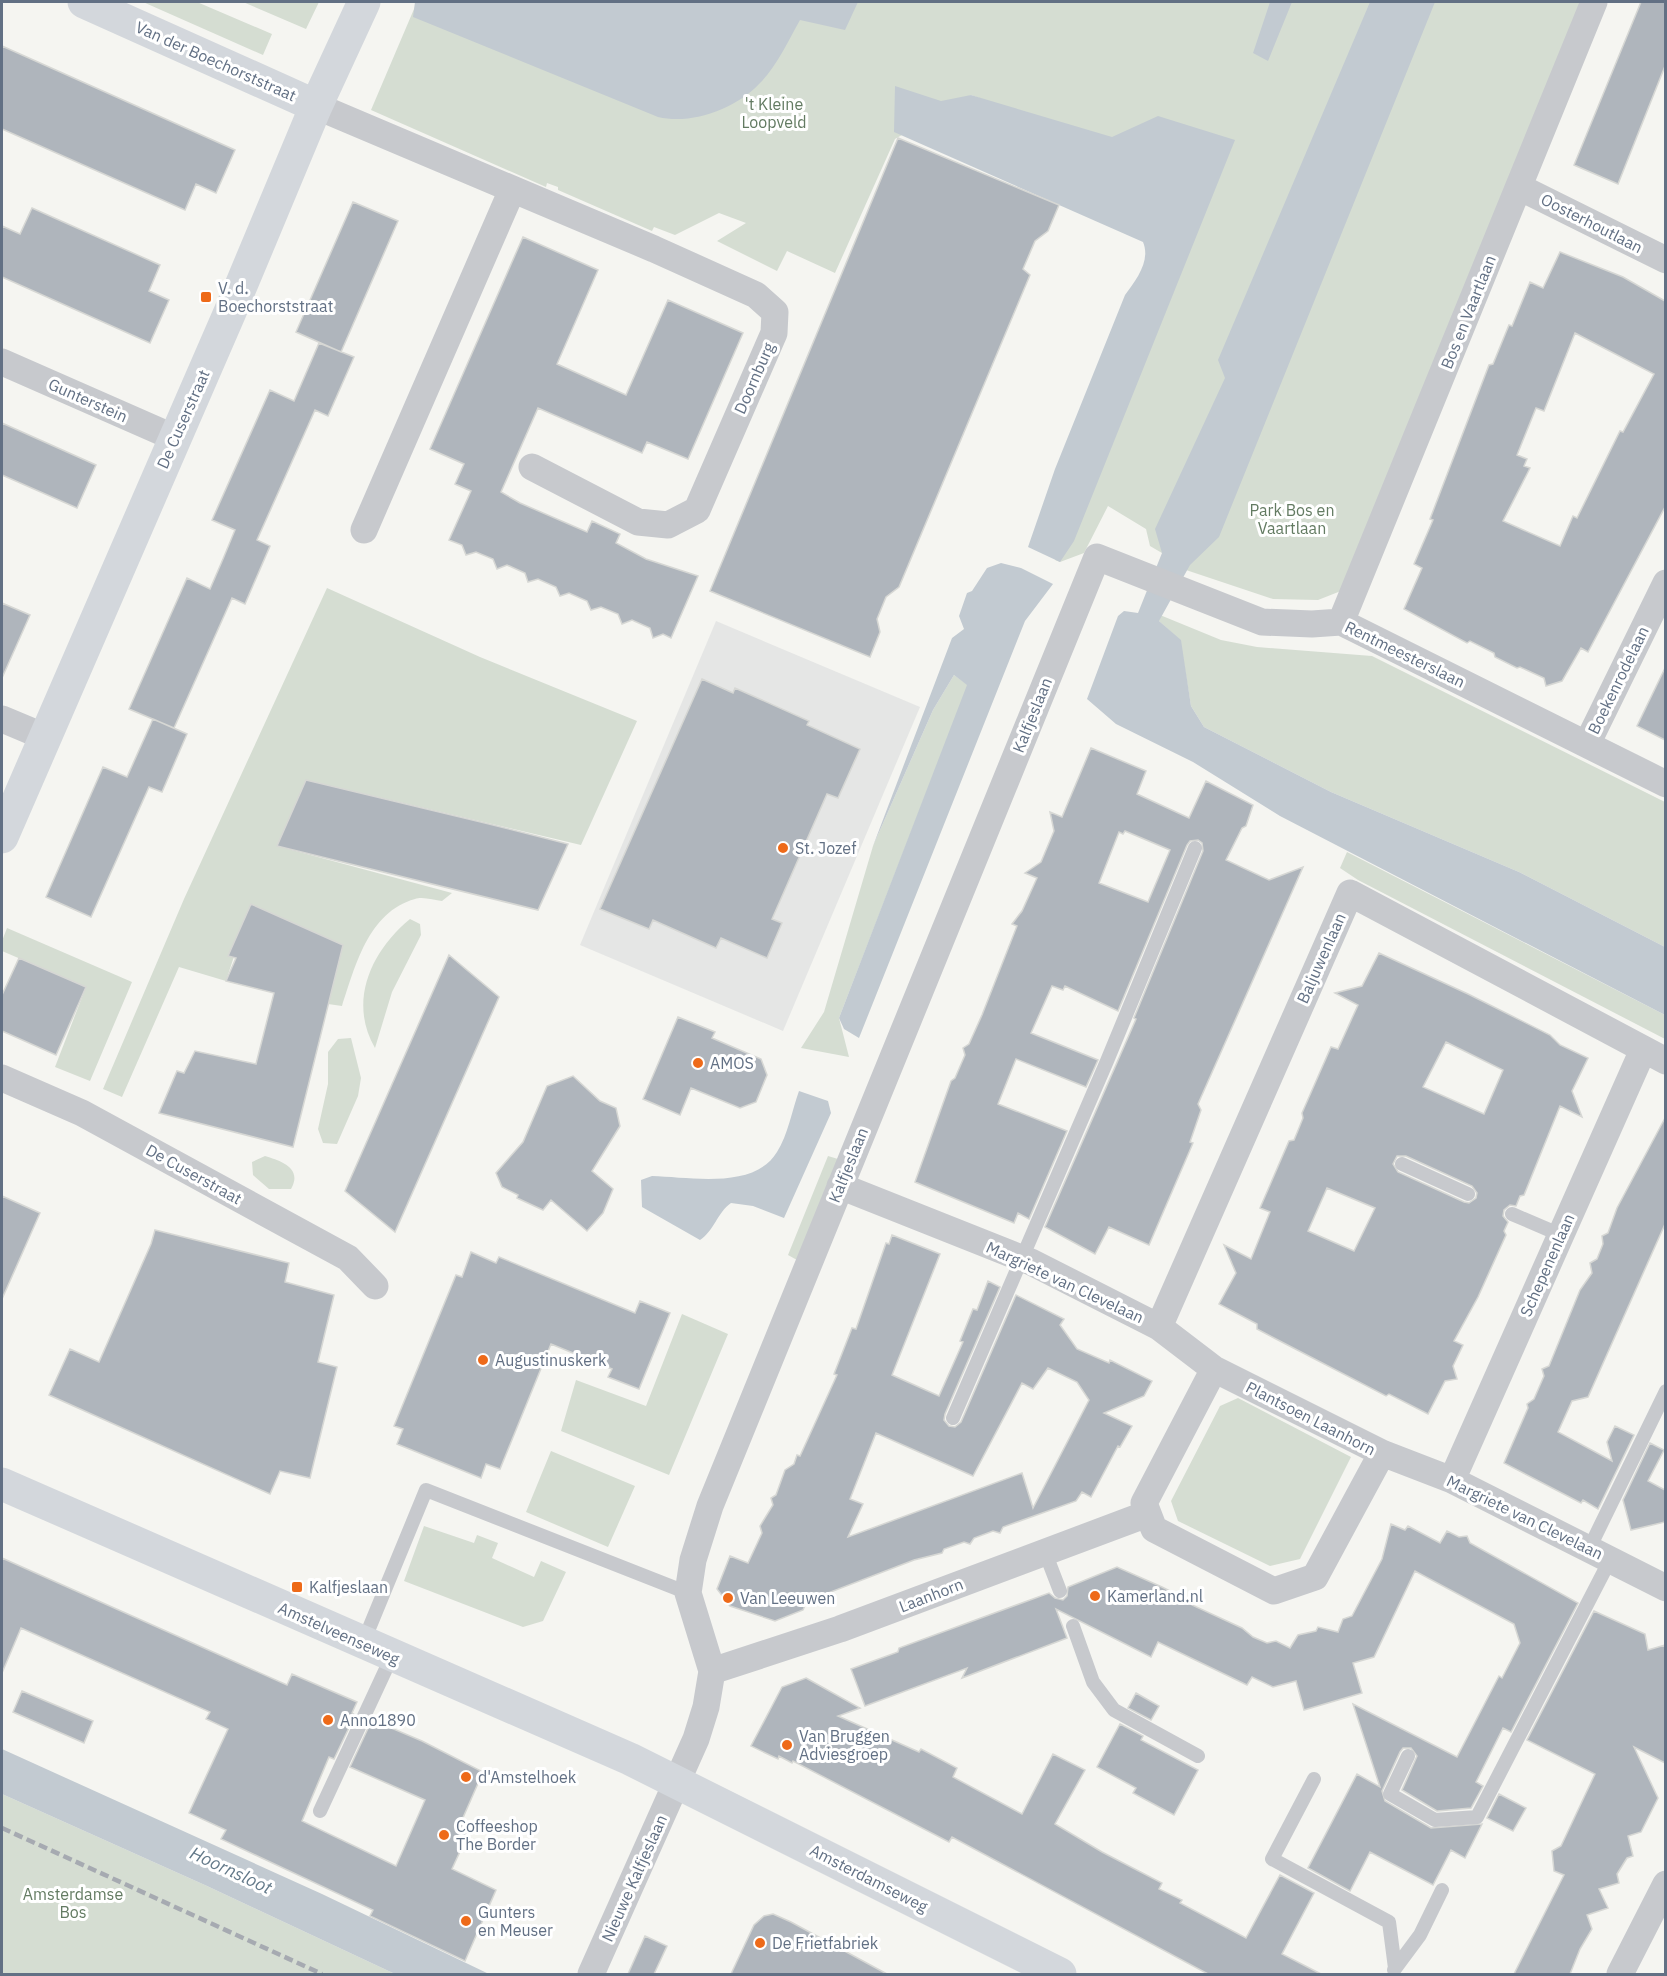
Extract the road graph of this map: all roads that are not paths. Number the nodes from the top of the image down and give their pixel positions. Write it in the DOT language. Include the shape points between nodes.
graph roads {
  1 [pos="84,2"];
  2 [pos="364,2"];
  3 [pos="1594,2"];
  4 [pos="316,106"];
  5 [pos="1519,187"];
  6 [pos="512,190"];
  7 [pos="1665,260"];
  8 [pos="2,362"];
  9 [pos="175,438"];
  10 [pos="532,467"];
  11 [pos="364,530"];
  12 [pos="1097,557"];
  13 [pos="1665,583"];
  14 [pos="1341,622"];
  15 [pos="2,719"];
  16 [pos="45,738"];
  17 [pos="1587,744"];
  18 [pos="1665,784"];
  19 [pos="2,837"];
  20 [pos="1195,848"];
  21 [pos="1654,1056"];
  22 [pos="2,1078"];
  23 [pos="1402,1164"];
  24 [pos="840,1186"];
  25 [pos="1468,1194"];
  26 [pos="1512,1214"];
  27 [pos="1561,1235"];
  28 [pos="1021,1258"];
  29 [pos="375,1287"];
  30 [pos="1159,1327"];
  31 [pos="1215,1369"];
  32 [pos="1665,1391"];
  33 [pos="952,1418"];
  34 [pos="1382,1453"];
  35 [pos="1452,1480"];
  36 [pos="2,1484"];
  37 [pos="1147,1514"];
  38 [pos="1045,1552"];
  39 [pos="1600,1555"];
  40 [pos="1665,1588"];
  41 [pos="1059,1591"];
  42 [pos="688,1593"];
  43 [pos="1073,1626"];
  44 [pos="377,1650"];
  45 [pos="712,1671"];
  46 [pos="1198,1756"];
  47 [pos="1408,1756"];
  48 [pos="1314,1779"];
  49 [pos="677,1782"];
  50 [pos="320,1811"];
  51 [pos="1665,1884"];
  52 [pos="1442,1890"];
  53 [pos="1393,1971"];
  54 [pos="591,1974"];
  55 [pos="1060,1974"];
  56 [pos="1620,1974"];
  1 -- 4 [label="street, Van der Boechorststraat"];
  2 -- 4 [label="street, De Cuserstraat"];
  3 -- 5 [label="street, Bos en Vaartlaan"];
  4 -- 6 [label="street, Doornburg"];
  4 -- 9 [label="street, De Cuserstraat"];
  5 -- 7 [label="street, Oosterhoutlaan"];
  5 -- 14 [label="street, Bos en Vaartlaan"];
  6 -- 10 [label="street, Doornburg" via="756,295 775,312 774,333 697,510 668,525 638,522"];
  6 -- 11 [label="street"];
  8 -- 9 [label="street, Gunterstein"];
  9 -- 16 [label="street, De Cuserstraat"];
  12 -- 14 [label="street, Rentmeesterslaan" via="1262,622"];
  12 -- 24 [label="street, Kalfjeslaan"];
  13 -- 17 [label="street, Boekenrodelaan"];
  14 -- 17 [label="street, Rentmeesterslaan"];
  15 -- 16 [label="street"];
  16 -- 19 [label="street, De Cuserstraat"];
  17 -- 18 [label="street, Rentmeesterslaan"];
  20 -- 28 [label="lane"];
  21 -- 27 [label="street, Schepenenlaan"];
  21 -- 30 [label="street, Baljuwenlaan" via="1350,893"];
  22 -- 29 [label="street, De Cuserstraat" via="82,1113 348,1258"];
  23 -- 25 [label="lane"];
  24 -- 28 [label="street, Margriete van Clevelaan"];
  24 -- 42 [label="street, Kalfjeslaan" via="710,1506 693,1560"];
  26 -- 27 [label="lane"];
  27 -- 35 [label="street, Schepenenlaan"];
  28 -- 30 [label="street, Margriete van Clevelaan"];
  28 -- 33 [label="lane"];
  30 -- 31 [label="street, Margriete van Clevelaan"];
  31 -- 34 [label="street, Plantsoen Laanhorn"];
  31 -- 37 [label="street" via="1144,1503"];
  32 -- 39 [label="lane"];
  34 -- 35 [label="street, Margriete van Clevelaan"];
  34 -- 37 [label="street, Plantsoen Laanhorn" via="1315,1577 1274,1591 1154,1529"];
  35 -- 39 [label="street, Margriete van Clevelaan"];
  36 -- 44 [label="street, Amstelveenseweg"];
  37 -- 38 [label="street, Laanhorn"];
  38 -- 41 [label="lane"];
  38 -- 45 [label="street, Laanhorn" via="840,1629"];
  39 -- 40 [label="street, Margriete van Clevelaan"];
  39 -- 47 [label="lane" via="1477,1817 1435,1820 1390,1794"];
  42 -- 44 [label="lane" via="426,1490"];
  42 -- 45 [label="street, Kalfjeslaan"];
  43 -- 46 [label="lane" via="1093,1682 1114,1710"];
  44 -- 49 [label="street, Amstelveenseweg"];
  44 -- 50 [label="lane"];
  45 -- 49 [label="street, Kalfjeslaan" via="706,1707"];
  48 -- 53 [label="lane" via="1272,1859 1389,1922"];
  49 -- 54 [label="street, Nieuwe Kalfjeslaan"];
  49 -- 55 [label="street, Amsterdamseweg"];
  51 -- 56 [label="street"];
  52 -- 53 [label="lane" via="1420,1935"];
}
